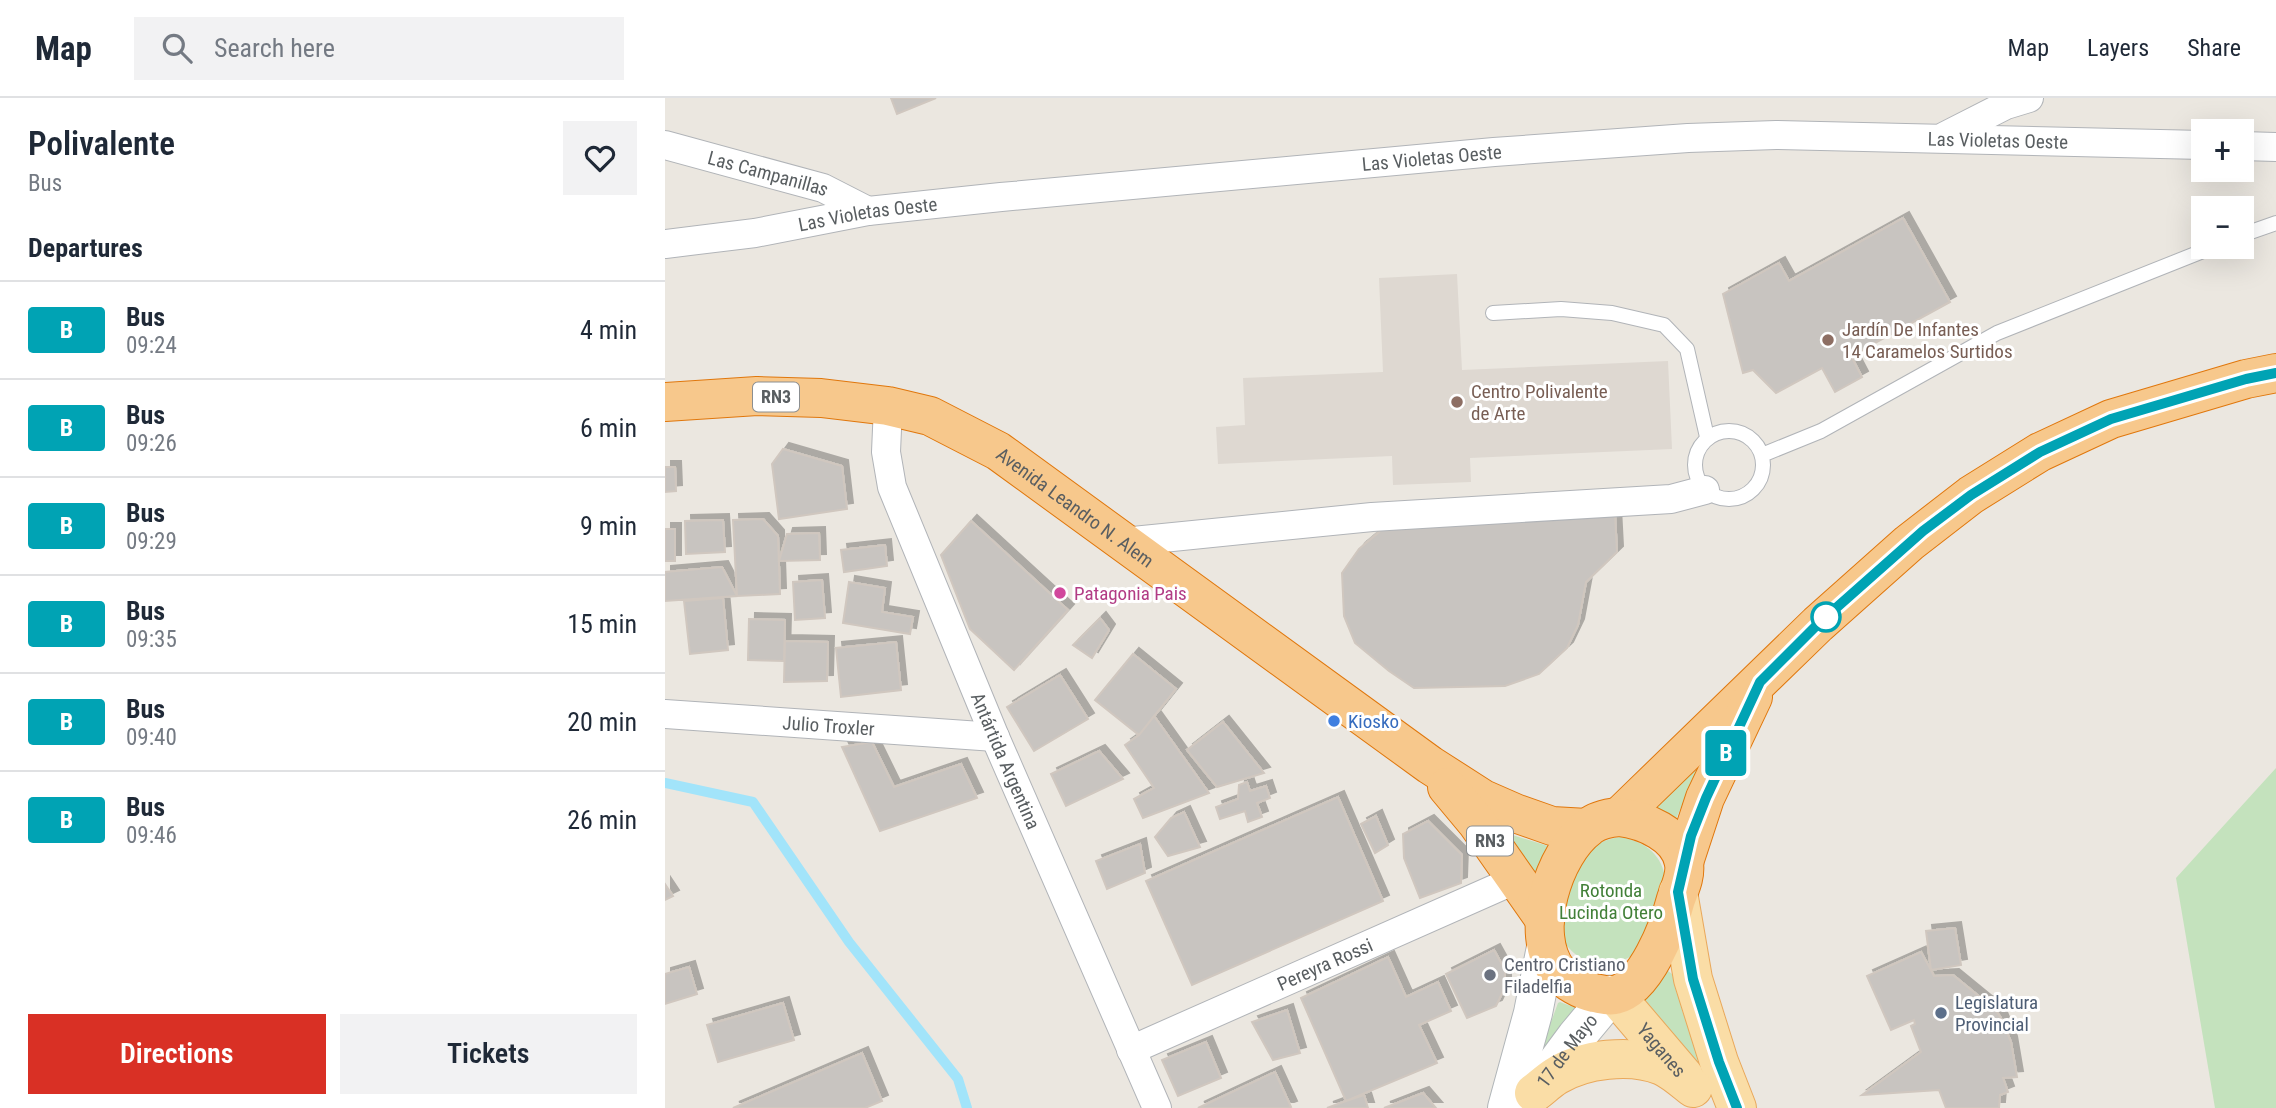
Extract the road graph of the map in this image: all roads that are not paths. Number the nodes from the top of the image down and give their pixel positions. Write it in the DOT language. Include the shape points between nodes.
graph roads {
  1 [pos="2029,98"];
  2 [pos="1941,138"];
  3 [pos="665,145"];
  4 [pos="2191,145"];
  5 [pos="2254,146"];
  6 [pos="2276,146"];
  7 [pos="869,211"];
  8 [pos="2276,223"];
  9 [pos="2254,231"];
  10 [pos="665,244"];
  11 [pos="2191,256"];
  12 [pos="1493,313"];
  13 [pos="2276,373"];
  14 [pos="665,402"];
  15 [pos="888,406"];
  16 [pos="1707,438"];
  17 [pos="1762,456"];
  18 [pos="1705,490"];
  19 [pos="1123,542"];
  20 [pos="1760,682"];
  21 [pos="665,714"];
  22 [pos="995,737"];
  23 [pos="1430,765"];
  24 [pos="1603,822"];
  25 [pos="1681,877"];
  26 [pos="1517,879"];
  27 [pos="1546,934"];
  28 [pos="1613,995"];
  29 [pos="1131,1050"];
  30 [pos="1699,1098"];
  31 [pos="1523,1103"];
  32 [pos="1157,1108"];
  33 [pos="1737,1108"];
  1 -- 2 [label="street"];
  2 -- 4 [label="street, Las Violetas Oeste"];
  2 -- 7 [label="street, Las Violetas Oeste" via="1776,135 1674,139"];
  3 -- 7 [label="street, Las Campanillas" via="823,188"];
  5 -- 6 [label="street"];
  7 -- 10 [label="street, Las Violetas Oeste" via="755,233"];
  8 -- 9 [label="lane"];
  11 -- 17 [label="lane" via="1997,333 1821,432"];
  12 -- 16 [label="lane" via="1561,309 1612,313 1664,325 1687,349"];
  13 -- 20 [label="highway" via="2111,419 2040,452 1918,535"];
  14 -- 15 [label="highway, Avenida Leandro N. Alem / RN3" via="757,396"];
  15 -- 19 [label="highway, Avenida Leandro N. Alem / RN3" via="930,416 998,451"];
  15 -- 22 [label="street, Antártida Argentina" via="886,452 892,487"];
  16 -- 17 [label="lane" via="1729,430 1741,432 1758,446"];
  16 -- 18 [label="lane" via="1699,446 1694,469"];
  17 -- 18 [label="lane" via="1761,477 1747,494 1726,500"];
  18 -- 19 [label="street" via="1671,499 1372,517"];
  19 -- 23 [label="highway, Avenida Leandro N. Alem / RN3"];
  20 -- 24 [label="highway"];
  20 -- 25 [label="highway" via="1706,798"];
  21 -- 22 [label="street, Julio Troxler"];
  22 -- 29 [label="street, Antártida Argentina"];
  23 -- 24 [label="highway, Avenida Leandro N. Alem / RN3" via="1483,799 1552,826"];
  23 -- 26 [label="highway, Avenida Leandro N. Alem / RN3"];
  24 -- 25 [label="highway, RN3" via="1635,819 1660,831 1678,849"];
  24 -- 27 [label="highway" via="1561,861 1547,904"];
  25 -- 28 [label="highway" via="1672,915 1652,959 1636,981"];
  25 -- 33 [label="main road, Yaganes" via="1693,979"];
  26 -- 27 [label="highway, Avenida Leandro N. Alem / RN3"];
  26 -- 29 [label="street, Pereyra Rossi"];
  27 -- 28 [label="highway, RN3" via="1557,971 1589,992"];
  27 -- 31 [label="main road, 17 de Mayo"];
  28 -- 30 [label="main road, Yaganes"];
  28 -- 31 [label="main road, 17 de Mayo"];
  29 -- 32 [label="street, Antártida Argentina"];
  30 -- 31 [label="main road" via="1660,1065 1633,1060 1578,1066 1556,1076"];
}
